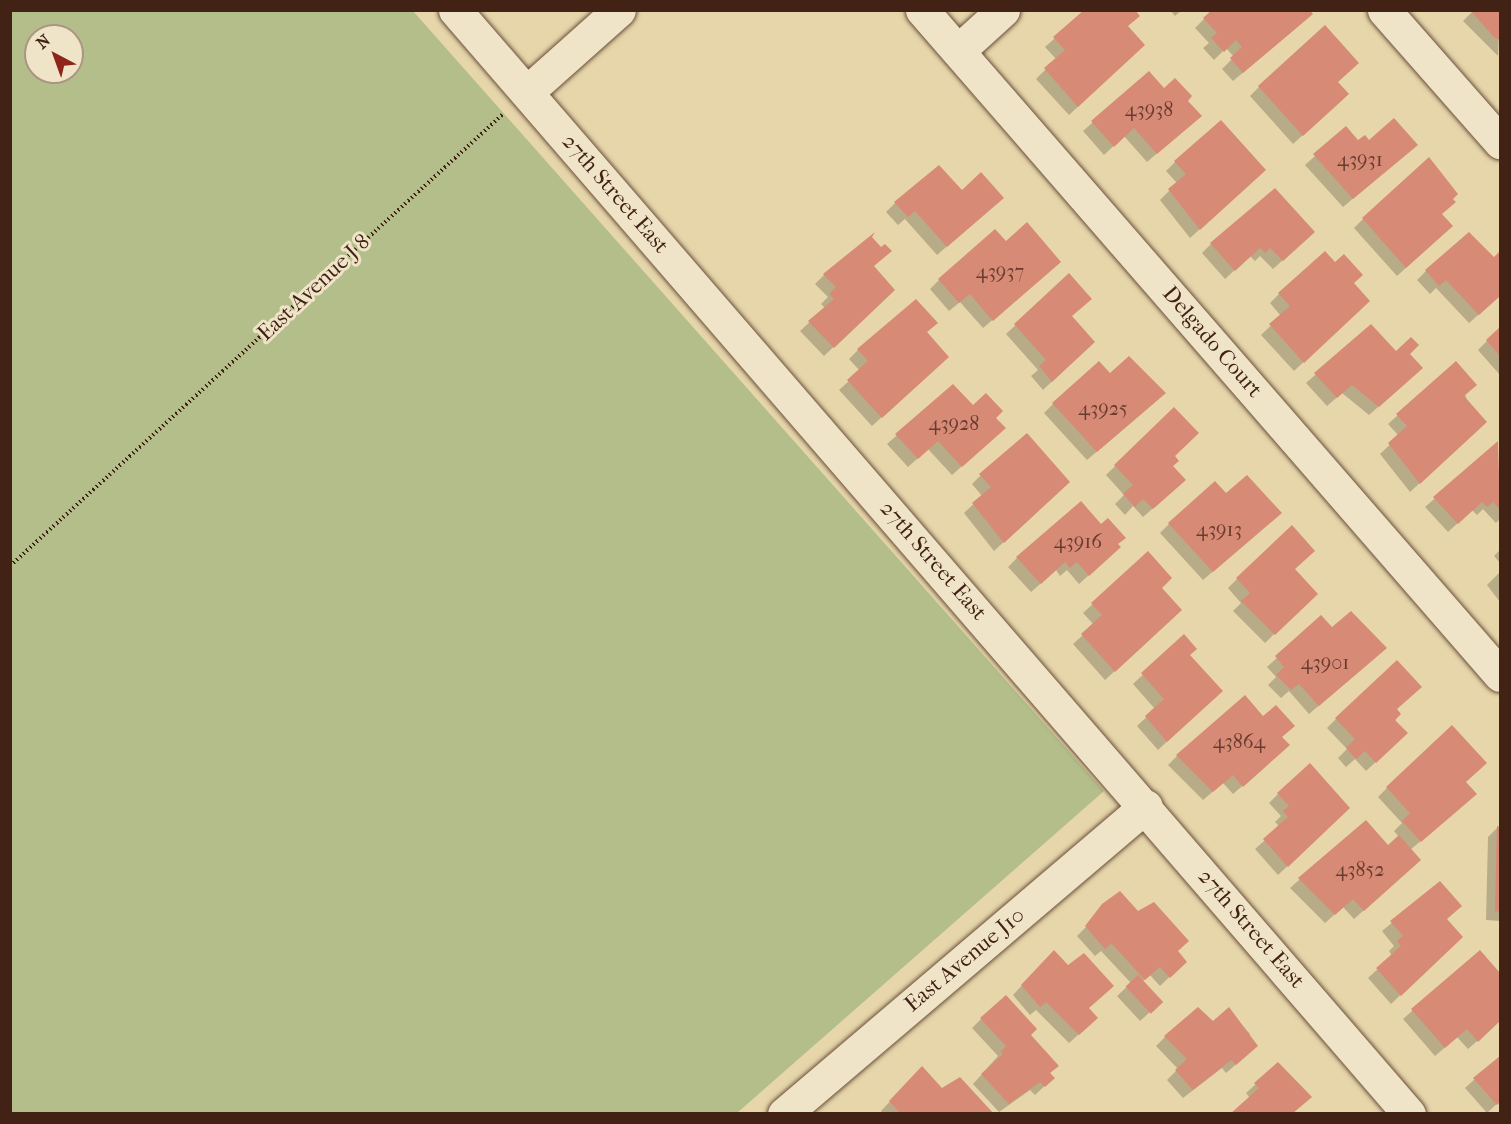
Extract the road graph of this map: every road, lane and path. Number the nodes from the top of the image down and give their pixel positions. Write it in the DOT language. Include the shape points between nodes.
graph roads {
  1 [pos="455,10"];
  2 [pos="619,10"];
  3 [pos="922,10"];
  4 [pos="1003,10"];
  5 [pos="1384,10"];
  6 [pos="958,51"];
  7 [pos="527,92"];
  8 [pos="1500,142"];
  9 [pos="10,566"];
  10 [pos="1500,675"];
  11 [pos="1146,806"];
  12 [pos="784,1113"];
  13 [pos="1409,1113"];
  1 -- 7 [label="street, 27th Street East"];
  2 -- 7 [label="street"];
  3 -- 6 [label="street, Delgado Court"];
  4 -- 6 [label="street"];
  5 -- 8 [label="street"];
  6 -- 10 [label="street, Delgado Court"];
  7 -- 9 [label="path, East Avenue J 8"];
  7 -- 11 [label="street, 27th Street East"];
  11 -- 12 [label="street, East Avenue J10"];
  11 -- 13 [label="street, 27th Street East"];
}
